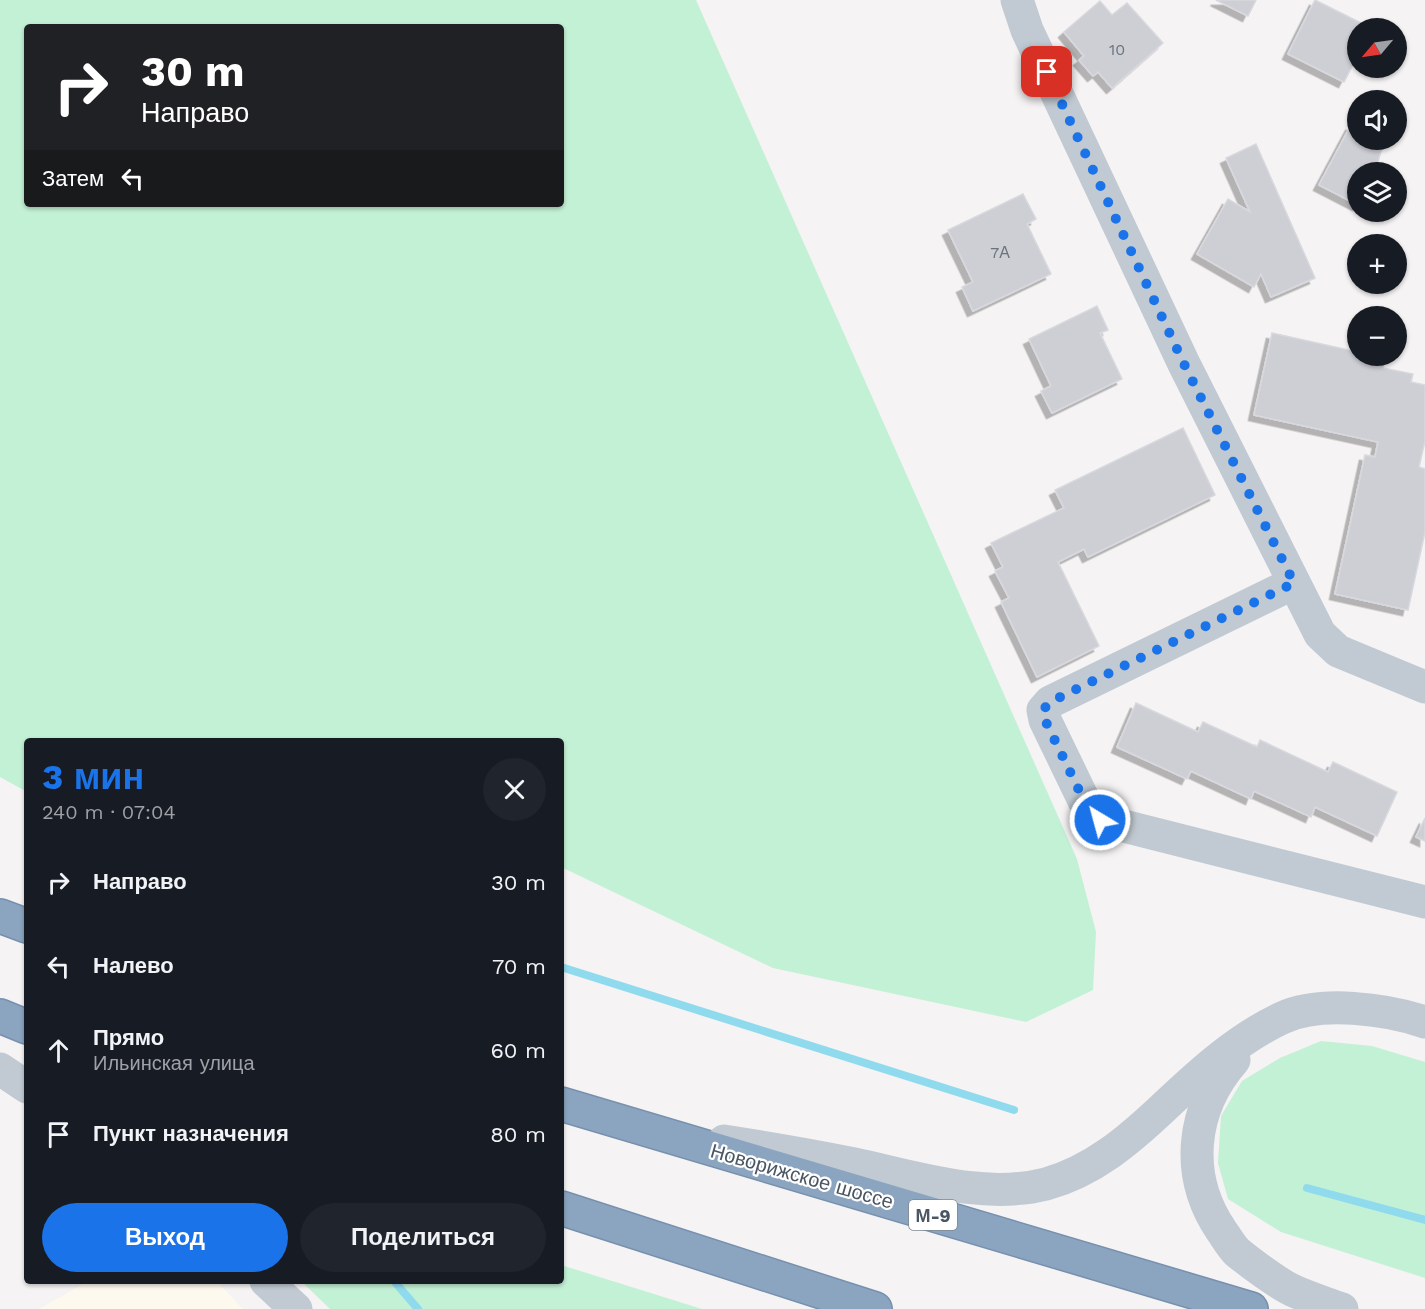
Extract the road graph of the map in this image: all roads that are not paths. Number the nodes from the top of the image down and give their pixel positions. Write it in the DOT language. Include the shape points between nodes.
graph roads {
  1 [pos="1017,0"];
  2 [pos="1294,583"];
  3 [pos="1425,687"];
  4 [pos="1425,902"];
  5 [pos="0,916"];
  6 [pos="24,925"];
  7 [pos="0,1016"];
  8 [pos="1425,1022"];
  9 [pos="24,1026"];
  10 [pos="1256,1034"];
  11 [pos="0,1070"];
  12 [pos="24,1085"];
  13 [pos="564,1105"];
  14 [pos="616,1121"];
  15 [pos="564,1209"];
  16 [pos="269,1284"];
  17 [pos="296,1309"];
  18 [pos="875,1309"];
  19 [pos="1251,1309"];
  20 [pos="1341,1309"];
  1 -- 2 [label="street" via="1032,41 1184,364"];
  2 -- 3 [label="street" via="1320,634 1338,651"];
  2 -- 4 [label="street" via="1050,702 1043,710 1045,720 1090,813 1100,820"];
  5 -- 6 [label="highway"];
  7 -- 9 [label="highway"];
  8 -- 10 [label="street, М-9" via="1400,1014 1359,1009 1311,1010 1283,1018"];
  10 -- 14 [label="street, М-9" via="1227,1051 1132,1138 1096,1163 1049,1183 1019,1190 968,1188"];
  10 -- 20 [label="street, М-9" via="1224,1071 1207,1102 1197,1135 1201,1185 1210,1213 1236,1251 1293,1291"];
  11 -- 12 [label="street"];
  13 -- 14 [label="highway, Новорижское шоссе / М-9"];
  14 -- 19 [label="highway, Новорижское шоссе / М-9"];
  15 -- 18 [label="highway"];
  16 -- 17 [label="street"];
}
